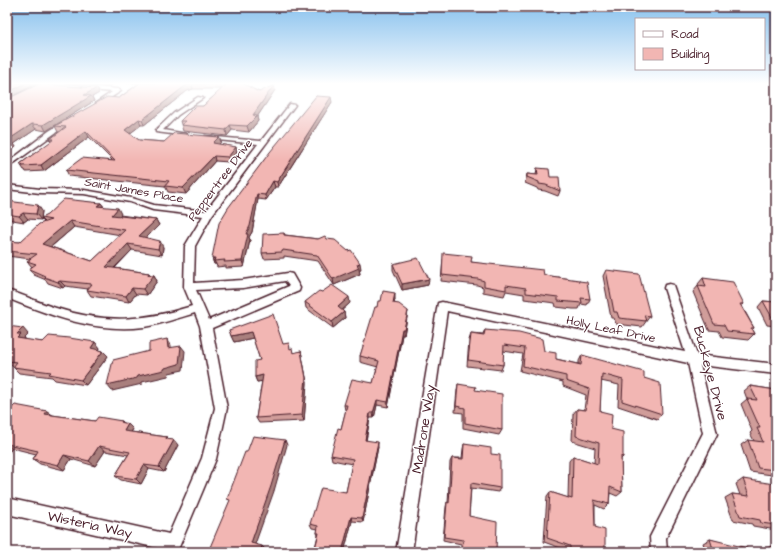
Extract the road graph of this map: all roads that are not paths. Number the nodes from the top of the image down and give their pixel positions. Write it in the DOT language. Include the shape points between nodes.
graph roads {
  1 [pos="183,109"];
  2 [pos="289,109"];
  3 [pos="72,119"];
  4 [pos="264,143"];
  5 [pos="7,166"];
  6 [pos="7,187"];
  7 [pos="208,214"];
  8 [pos="189,287"];
  9 [pos="669,288"];
  10 [pos="7,294"];
  11 [pos="442,306"];
  12 [pos="196,308"];
  13 [pos="206,326"];
  14 [pos="693,359"];
  15 [pos="776,369"];
  16 [pos="7,506"];
  17 [pos="171,547"];
  18 [pos="404,552"];
  19 [pos="659,552"];
  1 -- 4 [label="street" via="158,131"];
  2 -- 4 [label="street, Peppertree Drive"];
  3 -- 5 [label="street"];
  4 -- 7 [label="street, Peppertree Drive"];
  6 -- 7 [label="street, Saint James Place" via="84,192 131,200 153,207"];
  7 -- 8 [label="street, Peppertree Drive" via="190,246"];
  8 -- 12 [label="street, Peppertree Drive"];
  8 -- 13 [label="street" via="244,284 288,277 295,288"];
  9 -- 14 [label="street, Buckeye Drive"];
  10 -- 12 [label="street" via="53,313 94,322 138,323"];
  11 -- 14 [label="street, Holly Leaf Drive"];
  11 -- 18 [label="street, Madrone Way"];
  12 -- 13 [label="street, Peppertree Drive"];
  13 -- 17 [label="street, Peppertree Drive" via="221,408 209,458"];
  14 -- 15 [label="street, Holly Leaf Drive"];
  14 -- 19 [label="street, Buckeye Drive" via="710,434 658,536"];
  16 -- 17 [label="street, Wisteria Way"];
}
